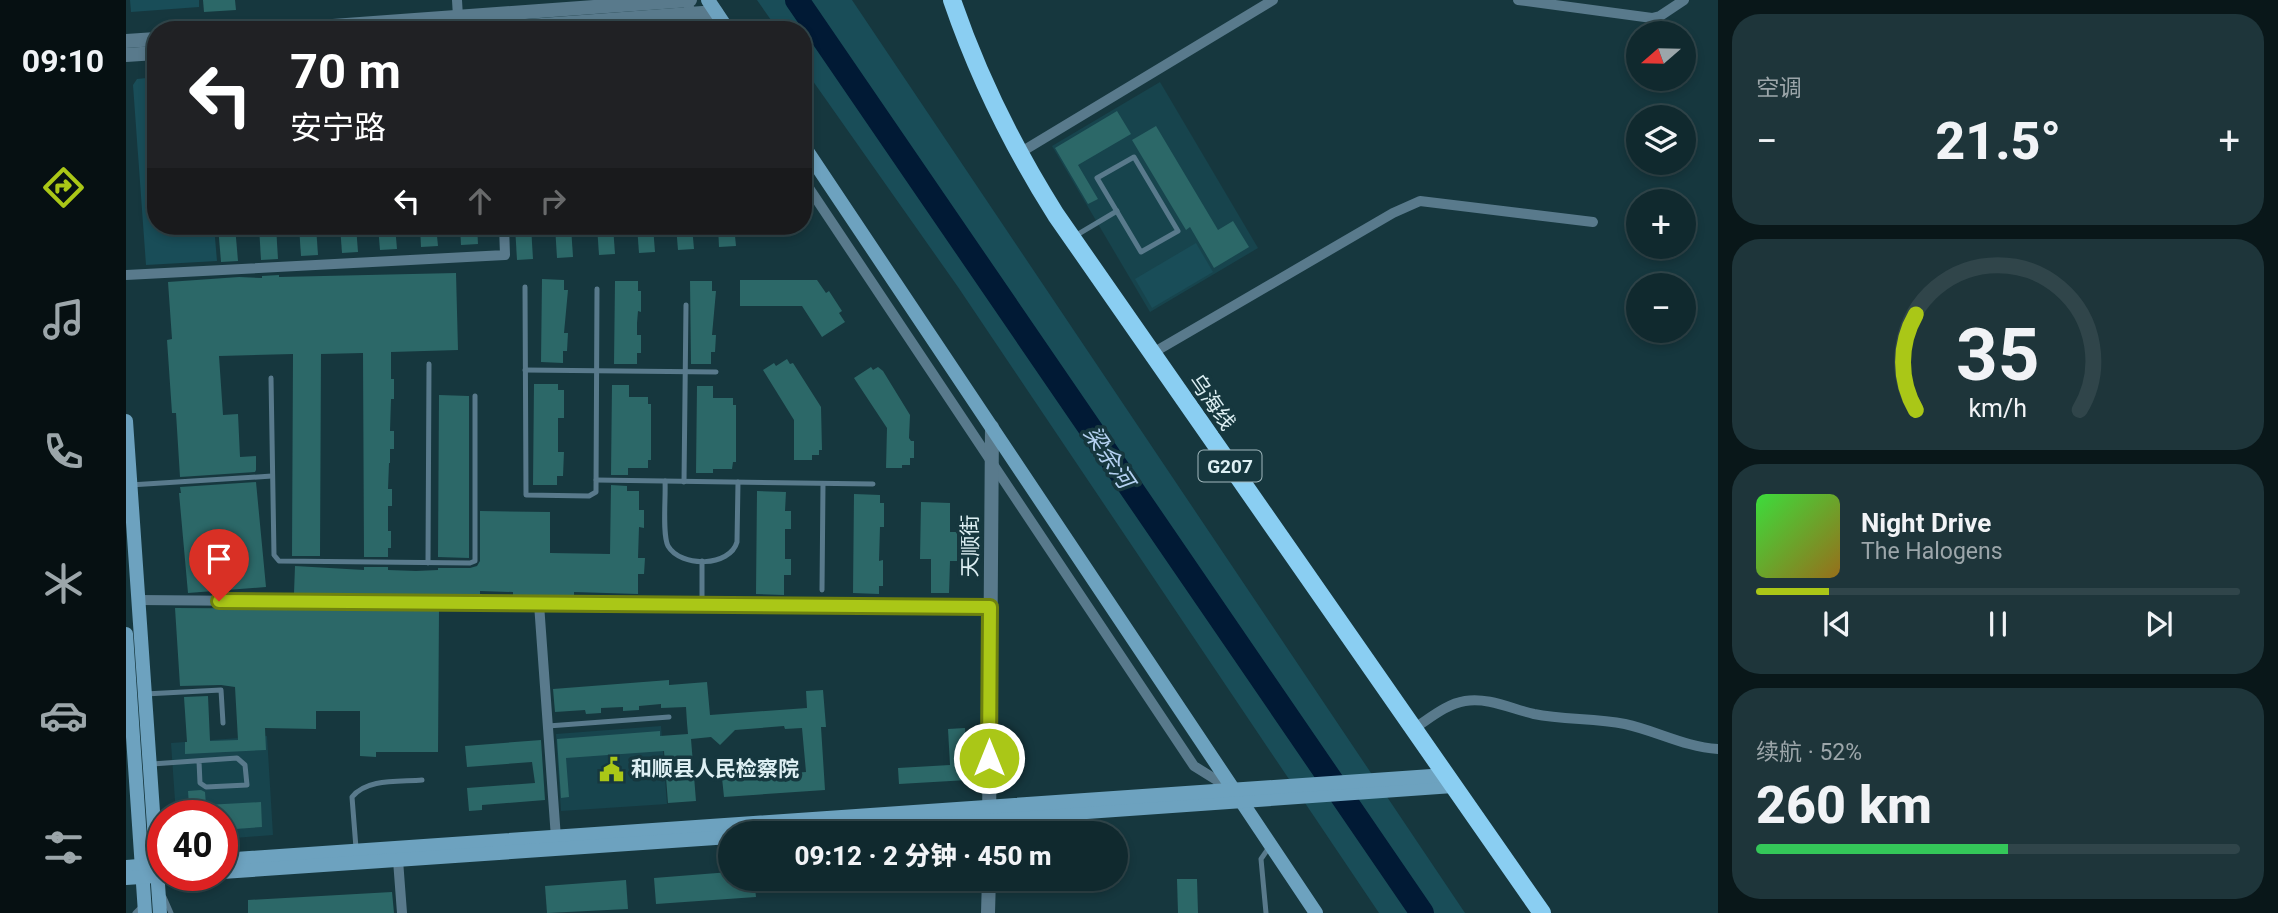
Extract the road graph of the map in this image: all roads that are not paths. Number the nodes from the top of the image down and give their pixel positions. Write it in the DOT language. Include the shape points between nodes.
graph roads {
  1 [pos="457,0"];
  2 [pos="684,0"];
  3 [pos="952,0"];
  4 [pos="1273,0"];
  5 [pos="1518,0"];
  6 [pos="1684,0"];
  7 [pos="712,6"];
  8 [pos="692,7"];
  9 [pos="458,17"];
  10 [pos="403,21"];
  11 [pos="559,21"];
  12 [pos="722,21"];
  13 [pos="147,39"];
  14 [pos="126,41"];
  15 [pos="147,54"];
  16 [pos="126,55"];
  17 [pos="1018,154"];
  18 [pos="812,158"];
  19 [pos="812,192"];
  20 [pos="1117,211"];
  21 [pos="1593,222"];
  22 [pos="504,235"];
  23 [pos="1072,238"];
  24 [pos="126,275"];
  25 [pos="525,287"];
  26 [pos="597,289"];
  27 [pos="686,305"];
  28 [pos="1152,354"];
  29 [pos="429,364"];
  30 [pos="525,370"];
  31 [pos="597,371"];
  32 [pos="685,372"];
  33 [pos="716,372"];
  34 [pos="271,378"];
  35 [pos="475,396"];
  36 [pos="126,421"];
  37 [pos="992,427"];
  38 [pos="991,461"];
  39 [pos="272,476"];
  40 [pos="596,480"];
  41 [pos="666,481"];
  42 [pos="684,482"];
  43 [pos="738,482"];
  44 [pos="824,484"];
  45 [pos="873,484"];
  46 [pos="131,485"];
  47 [pos="702,561"];
  48 [pos="428,563"];
  49 [pos="822,590"];
  50 [pos="138,600"];
  51 [pos="539,604"];
  52 [pos="702,605"];
  53 [pos="990,607"];
  54 [pos="126,634"];
  55 [pos="145,694"];
  56 [pos="669,717"];
  57 [pos="223,723"];
  58 [pos="548,726"];
  59 [pos="1413,729"];
  60 [pos="1718,749"];
  61 [pos="199,761"];
  62 [pos="150,765"];
  63 [pos="422,780"];
  64 [pos="1449,781"];
  65 [pos="1237,796"];
  66 [pos="152,800"];
  67 [pos="147,801"];
  68 [pos="989,820"];
  69 [pos="556,838"];
  70 [pos="718,838"];
  71 [pos="1270,845"];
  72 [pos="356,852"];
  73 [pos="238,859"];
  74 [pos="398,860"];
  75 [pos="126,867"];
  76 [pos="147,870"];
  77 [pos="238,871"];
  78 [pos="147,874"];
  79 [pos="126,878"];
  80 [pos="149,891"];
  81 [pos="158,891"];
  82 [pos="163,891"];
  83 [pos="989,891"];
  84 [pos="142,909"];
  85 [pos="160,913"];
  86 [pos="171,913"];
  87 [pos="402,913"];
  88 [pos="988,913"];
  89 [pos="1266,913"];
  90 [pos="1315,913"];
  91 [pos="1542,913"];
  1 -- 9 [label="street"];
  2 -- 8 [label="street"];
  2 -- 9 [label="street"];
  3 -- 17 [label="highway, 乌海线 / G207" via="975,64"];
  4 -- 17 [label="street"];
  5 -- 6 [label="street" via="1652,18"];
  7 -- 8 [label="street"];
  7 -- 12 [label="main road"];
  8 -- 11 [label="street"];
  9 -- 10 [label="street"];
  13 -- 14 [label="street"];
  15 -- 16 [label="street"];
  17 -- 23 [label="highway, 乌海线 / G207"];
  18 -- 37 [label="main road"];
  19 -- 38 [label="street"];
  20 -- 20 [label="lane" via="1097,178 1134,157 1178,231 1141,252"];
  20 -- 23 [label="lane"];
  21 -- 28 [label="street" via="1420,201"];
  22 -- 24 [label="street" via="505,255"];
  23 -- 28 [label="highway, 乌海线 / G207"];
  25 -- 30 [label="lane"];
  26 -- 31 [label="lane"];
  27 -- 32 [label="lane"];
  28 -- 59 [label="highway, 乌海线 / G207"];
  29 -- 48 [label="lane"];
  30 -- 31 [label="lane"];
  30 -- 40 [label="lane" via="526,495 589,496 596,492"];
  31 -- 32 [label="lane"];
  31 -- 40 [label="lane"];
  32 -- 33 [label="lane"];
  32 -- 42 [label="lane"];
  34 -- 39 [label="lane"];
  35 -- 48 [label="lane" via="475,561"];
  36 -- 46 [label="main road"];
  37 -- 38 [label="street, 天顺街"];
  37 -- 65 [label="main road"];
  38 -- 53 [label="street, 天顺街"];
  38 -- 65 [label="street" via="1194,766"];
  39 -- 46 [label="lane"];
  39 -- 48 [label="lane" via="274,555 279,561"];
  40 -- 41 [label="lane"];
  41 -- 42 [label="lane"];
  41 -- 47 [label="lane" via="669,548 691,561"];
  42 -- 43 [label="lane"];
  43 -- 44 [label="lane"];
  43 -- 47 [label="lane" via="736,547 727,557"];
  44 -- 45 [label="lane"];
  44 -- 49 [label="lane"];
  46 -- 50 [label="main road"];
  47 -- 52 [label="lane"];
  50 -- 51 [label="street"];
  50 -- 55 [label="main road"];
  51 -- 52 [label="street"];
  51 -- 58 [label="street"];
  52 -- 53 [label="street"];
  53 -- 68 [label="street, 天顺街"];
  54 -- 67 [label="main road"];
  55 -- 57 [label="lane" via="221,690"];
  55 -- 62 [label="main road"];
  56 -- 58 [label="lane"];
  58 -- 69 [label="street"];
  59 -- 60 [label="street" via="1455,703 1481,700 1536,714 1620,723 1699,748"];
  59 -- 64 [label="highway, 乌海线 / G207"];
  61 -- 61 [label="lane" via="237,758 245,765 247,785 206,788 200,783"];
  61 -- 62 [label="lane"];
  62 -- 66 [label="main road"];
  63 -- 72 [label="lane" via="369,784 357,790 352,797"];
  64 -- 65 [label="main road"];
  64 -- 91 [label="highway, 乌海线 / G207"];
  65 -- 68 [label="main road"];
  65 -- 71 [label="main road"];
  68 -- 69 [label="main road"];
  69 -- 72 [label="main road"];
  70 -- 74 [label="main road"];
  71 -- 89 [label="lane" via="1261,859"];
  71 -- 90 [label="main road"];
  72 -- 73 [label="main road"];
  74 -- 77 [label="main road"];
  74 -- 87 [label="street"];
  75 -- 76 [label="main road"];
  78 -- 79 [label="main road"];
  80 -- 84 [label="main road"];
  81 -- 85 [label="main road"];
  82 -- 86 [label="lane"];
  83 -- 88 [label="street"];
}
